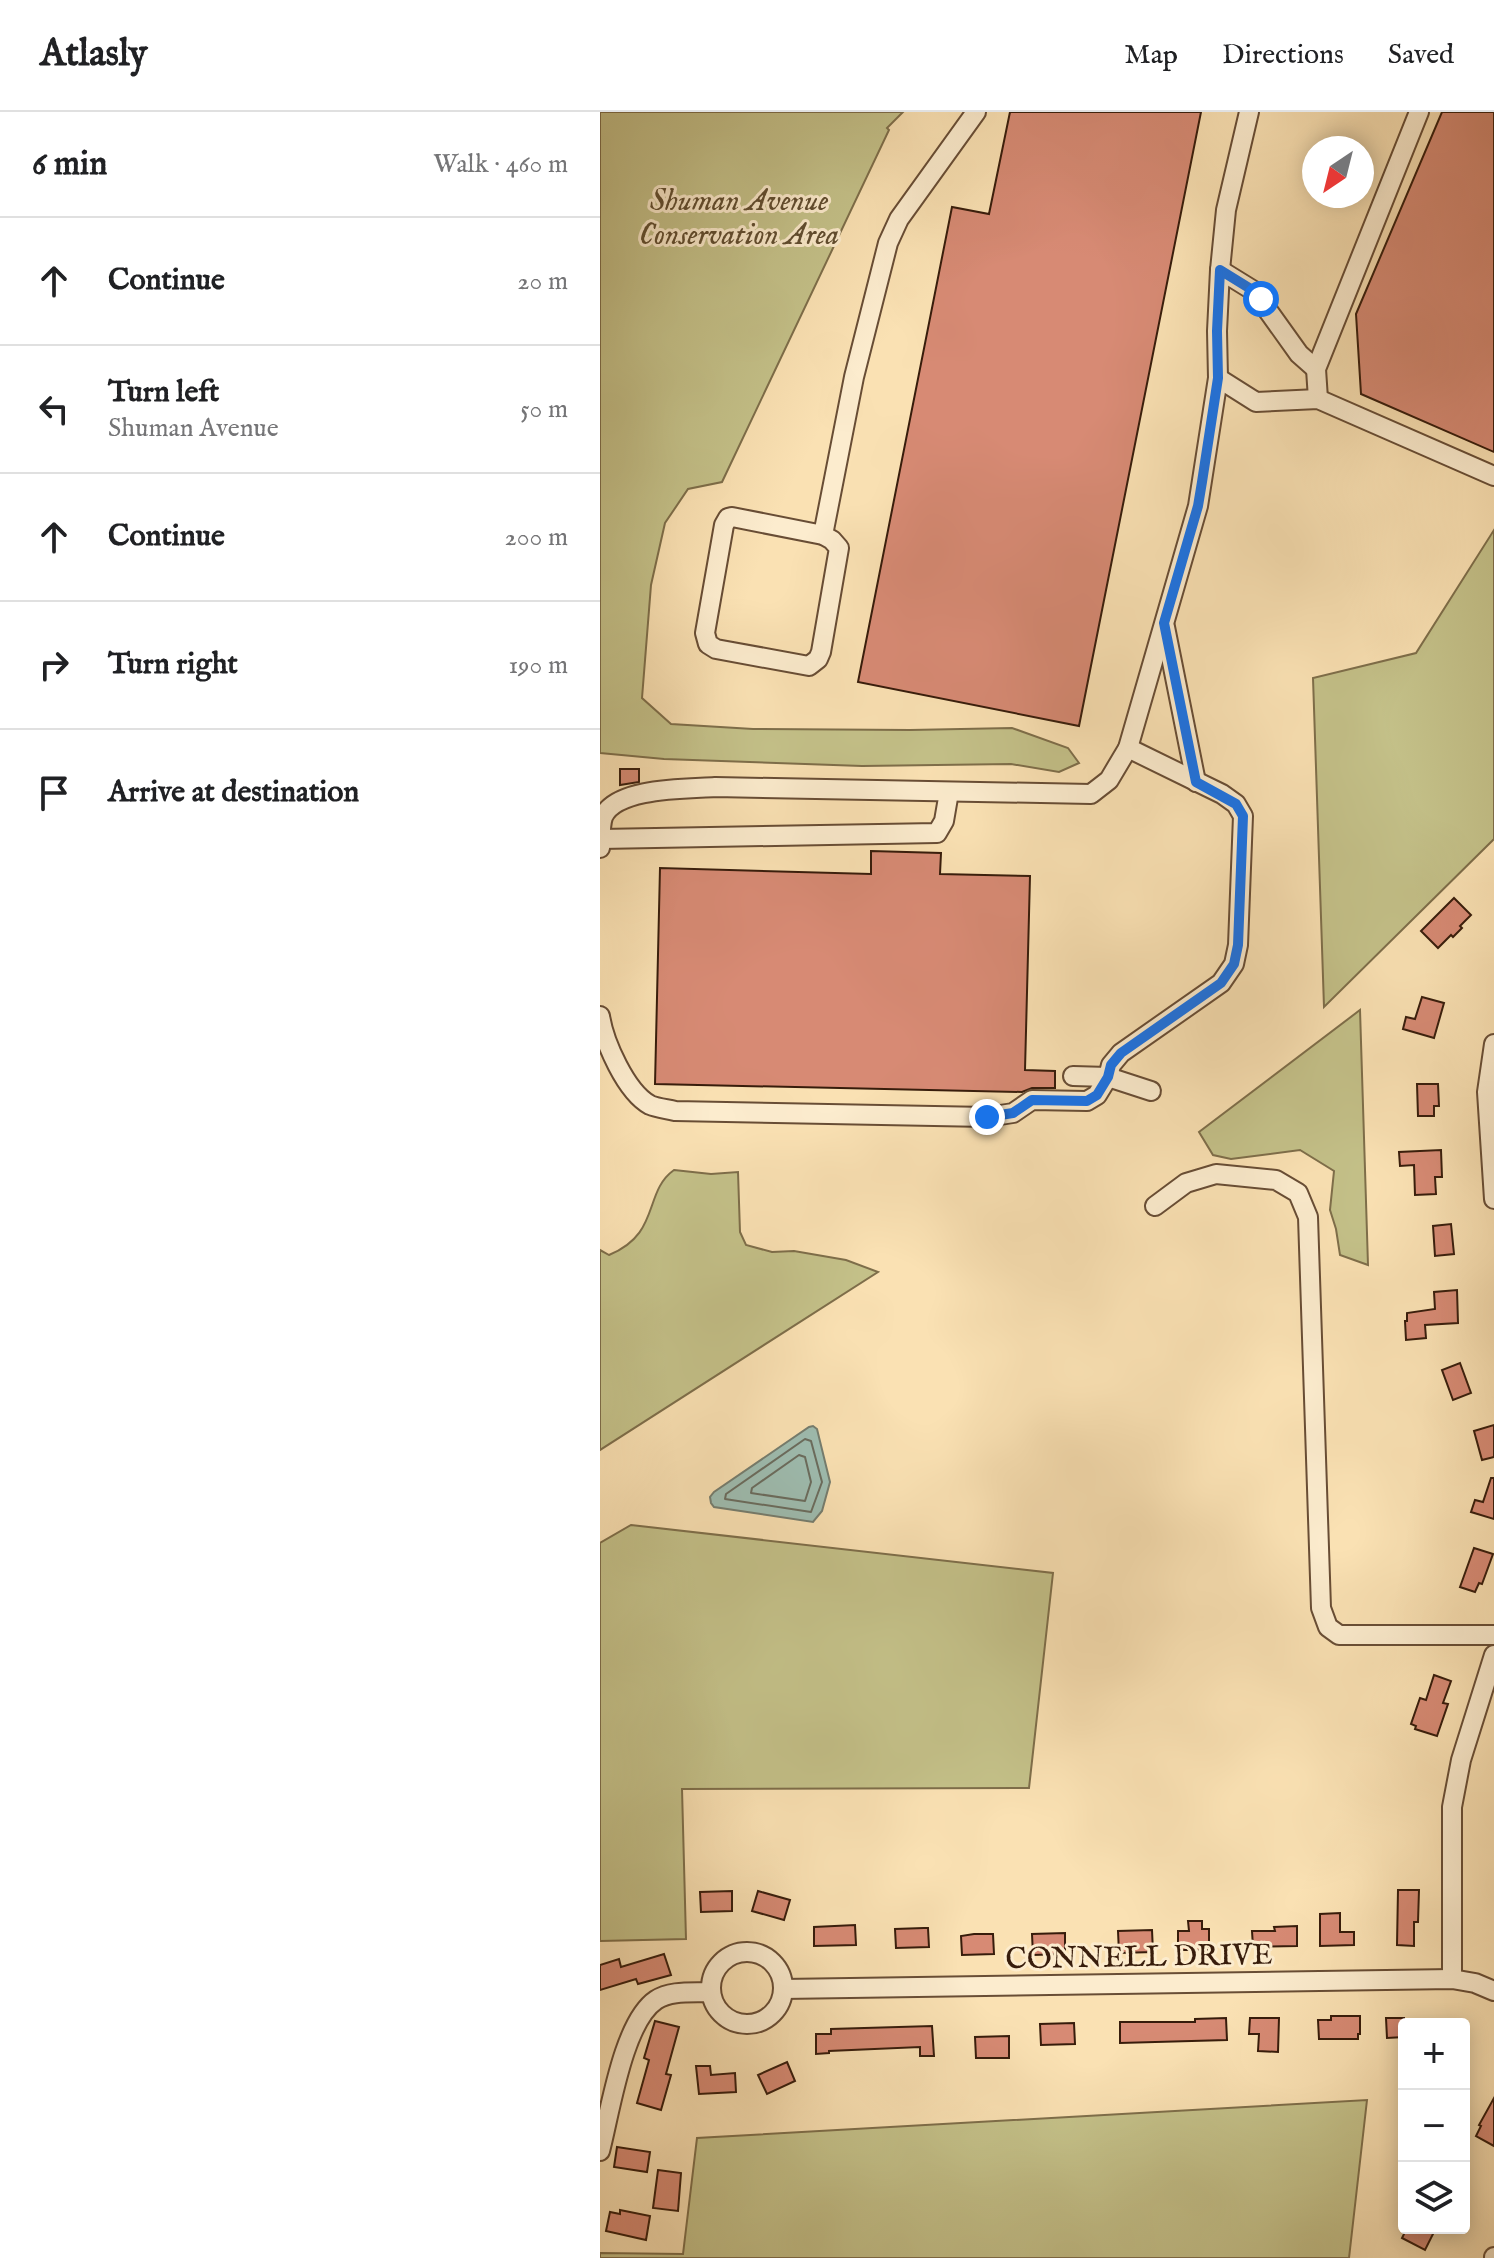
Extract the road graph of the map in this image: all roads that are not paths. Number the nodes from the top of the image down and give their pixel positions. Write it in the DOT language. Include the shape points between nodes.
graph roads {
  1 [pos="976,112"];
  2 [pos="1249,112"];
  3 [pos="1419,112"];
  4 [pos="1220,270"];
  5 [pos="1316,369"];
  6 [pos="1218,378"];
  7 [pos="1318,399"];
  8 [pos="1494,476"];
  9 [pos="823,535"];
  10 [pos="1164,623"];
  11 [pos="1128,748"];
  12 [pos="1196,782"];
  13 [pos="949,792"];
  14 [pos="601,839"];
  15 [pos="600,848"];
  16 [pos="600,1016"];
  17 [pos="1494,1044"];
  18 [pos="1073,1076"];
  19 [pos="1108,1077"];
  20 [pos="1151,1091"];
  21 [pos="1494,1199"];
  22 [pos="1155,1206"];
  23 [pos="1494,1635"];
  24 [pos="1494,1655"];
  25 [pos="1452,1979"];
  26 [pos="783,1989"];
  27 [pos="1494,1991"];
  28 [pos="711,1992"];
  29 [pos="600,2151"];
  1 -- 9 [label="street" via="899,219 888,243 854,377"];
  2 -- 4 [label="street" via="1226,210"];
  3 -- 5 [label="street"];
  4 -- 5 [label="street" via="1254,291"];
  4 -- 6 [label="street"];
  5 -- 7 [label="street"];
  6 -- 7 [label="street" via="1256,402"];
  6 -- 10 [label="street" via="1198,506"];
  7 -- 8 [label="street"];
  9 -- 9 [label="street" via="728,518 705,633 708,644 803,666 814,663 821,652 839,548"];
  10 -- 11 [label="street"];
  10 -- 12 [label="street"];
  11 -- 12 [label="street"];
  11 -- 13 [label="street" via="1109,780 1091,794"];
  12 -- 19 [label="street" via="1236,804 1243,816 1234,964 1221,983 1121,1053"];
  13 -- 14 [label="street" via="715,787 662,791 617,803 603,815"];
  13 -- 14 [label="street" via="937,833"];
  14 -- 15 [label="street"];
  16 -- 19 [label="street" via="632,1091 651,1106 675,1111 987,1117 1013,1113 1032,1100 1087,1101"];
  17 -- 21 [label="street" via="1487,1092"];
  18 -- 19 [label="street"];
  19 -- 20 [label="street"];
  22 -- 23 [label="street" via="1186,1183 1216,1174 1276,1180 1298,1193 1308,1217 1321,1608 1328,1627 1339,1635"];
  24 -- 25 [label="street" via="1452,1807"];
  25 -- 26 [label="street, CONNELL DRIVE"];
  25 -- 27 [label="street, CONNELL DRIVE"];
  26 -- 28 [label="street" via="771,2015 744,2024 725,2017"];
  26 -- 28 [label="street" via="777,1969 751,1952 721,1963"];
  28 -- 29 [label="street" via="670,1994 645,2010 630,2034"];
}
